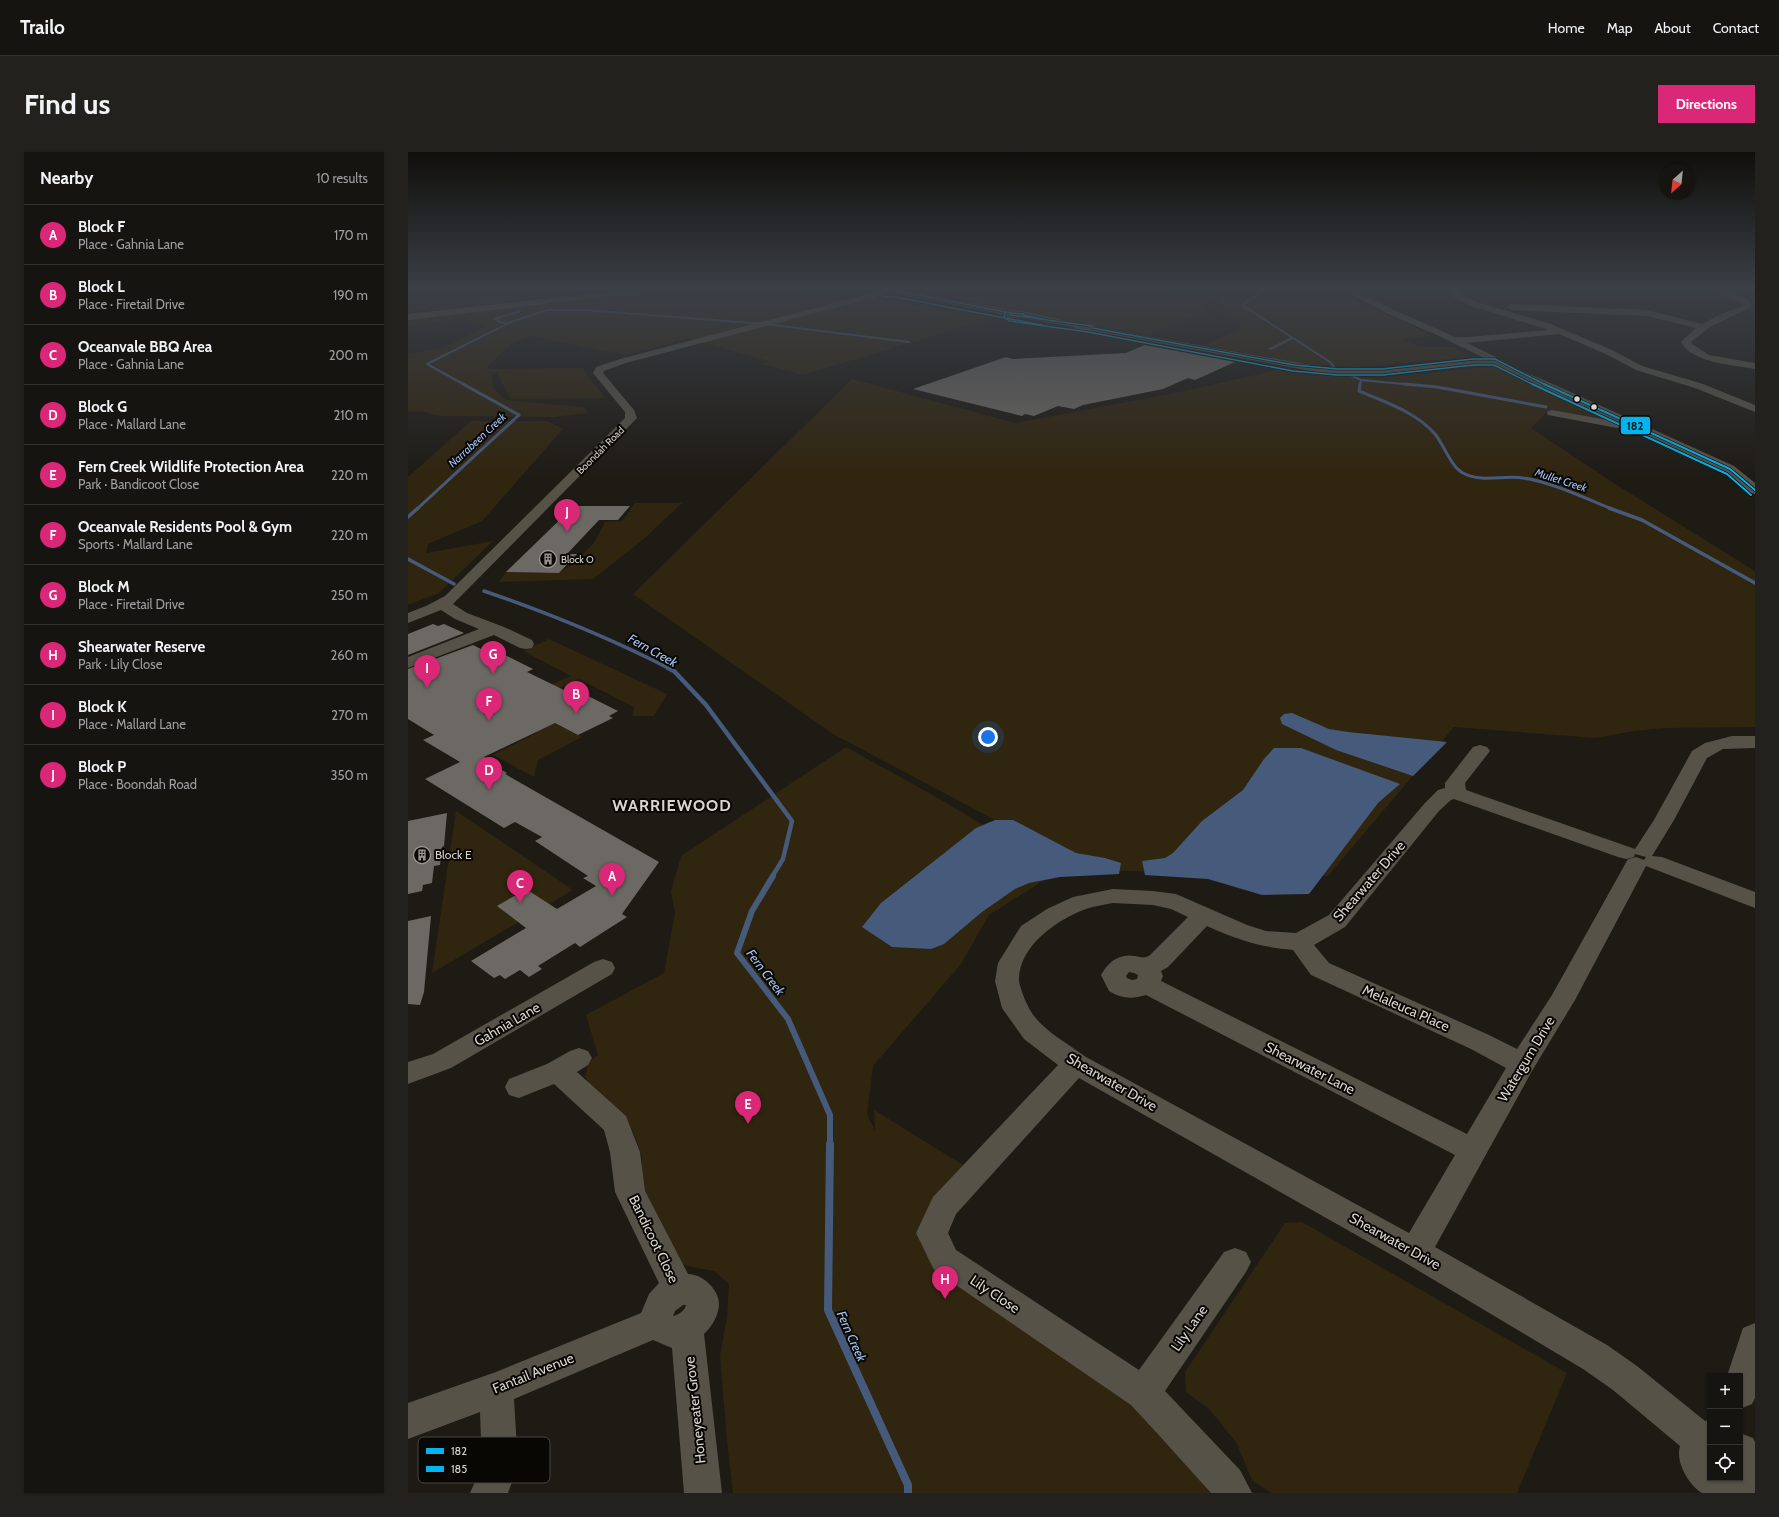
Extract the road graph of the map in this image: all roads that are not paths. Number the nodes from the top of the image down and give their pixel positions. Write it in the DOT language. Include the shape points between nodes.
graph roads {
  1 [pos="658,352"];
  2 [pos="1221,352"];
  3 [pos="1470,352"];
  4 [pos="1476,352"];
  5 [pos="1608,352"];
  6 [pos="1697,352"];
  7 [pos="1487,360"];
  8 [pos="1755,366"];
  9 [pos="1352,371"];
  10 [pos="1755,409"];
  11 [pos="1552,414"];
  12 [pos="1650,431"];
  13 [pos="1755,476"];
  14 [pos="1740,477"];
  15 [pos="1755,490"];
  16 [pos="443,604"];
  17 [pos="408,618"];
  18 [pos="493,629"];
  19 [pos="526,644"];
  20 [pos="408,663"];
  21 [pos="1755,742"];
  22 [pos="1480,751"];
  23 [pos="1456,793"];
  24 [pos="1640,858"];
  25 [pos="1755,900"];
  26 [pos="1204,915"];
  27 [pos="1300,942"];
  28 [pos="603,968"];
  29 [pos="1076,1064"];
  30 [pos="1522,1064"];
  31 [pos="408,1073"];
  32 [pos="519,1087"];
  33 [pos="1473,1151"];
  34 [pos="1416,1252"];
  35 [pos="1235,1262"];
  36 [pos="679,1290"];
  37 [pos="672,1324"];
  38 [pos="1755,1339"];
  39 [pos="1743,1381"];
  40 [pos="496,1389"];
  41 [pos="1143,1393"];
  42 [pos="408,1421"];
  43 [pos="498,1437"];
  44 [pos="1705,1439"];
  45 [pos="1707,1469"];
  46 [pos="493,1483"];
  47 [pos="489,1493"];
  48 [pos="703,1493"];
  49 [pos="1234,1493"];
  1 -- 16 [label="street, Boondah Road" via="600,369 598,373 630,412 631,418"];
  2 -- 9 [label="street" via="1327,370"];
  3 -- 7 [label="street"];
  4 -- 7 [label="street"];
  5 -- 10 [label="street" via="1639,368 1692,384"];
  6 -- 8 [label="street" via="1706,357"];
  7 -- 9 [label="street"];
  7 -- 9 [label="street" via="1387,372"];
  7 -- 12 [label="street"];
  11 -- 12 [label="street"];
  12 -- 14 [label="street" via="1714,461"];
  13 -- 14 [label="street"];
  14 -- 15 [label="street"];
  16 -- 17 [label="street, Boondah Road"];
  16 -- 18 [label="street" via="469,620"];
  18 -- 19 [label="street"];
  18 -- 20 [label="street"];
  21 -- 24 [label="street, Watergum Drive" via="1728,742 1708,747 1699,755"];
  22 -- 23 [label="street" via="1456,783"];
  23 -- 24 [label="street"];
  23 -- 27 [label="street, Shearwater Drive" via="1445,794 1432,807 1337,921"];
  24 -- 25 [label="street"];
  24 -- 30 [label="street, Watergum Drive" via="1562,1000"];
  26 -- 27 [label="street, Shearwater Drive" via="1239,931 1265,939"];
  26 -- 29 [label="street, Shearwater Drive" via="1176,902 1113,896 1081,902 1055,914 1029,932 1010,963 1007,981 1015,1008 1033,1032"];
  26 -- 33 [label="street, Shearwater Lane" via="1147,977"];
  27 -- 30 [label="street, Melaleuca Place" via="1320,969 1480,1042"];
  28 -- 31 [label="street, Gahnia Lane" via="442,1061"];
  29 -- 34 [label="street, Shearwater Drive"];
  29 -- 41 [label="street, Lily Close" via="944,1206 932,1233 945,1260"];
  30 -- 33 [label="street, Watergum Drive"];
  32 -- 36 [label="street, Bandicoot Close" via="568,1064 616,1124 625,1152 630,1192"];
  33 -- 34 [label="street, Watergum Drive"];
  34 -- 44 [label="street, Shearwater Drive" via="1595,1357"];
  35 -- 41 [label="street, Lily Lane"];
  36 -- 37 [label="street, Honeyeater Grove" via="663,1300 656,1316"];
  37 -- 40 [label="street, Fantail Avenue"];
  37 -- 48 [label="street, Honeyeater Grove"];
  38 -- 39 [label="street"];
  40 -- 42 [label="street, Fantail Avenue"];
  40 -- 43 [label="street"];
  41 -- 49 [label="street, Lily Close" via="1227,1482"];
  44 -- 45 [label="street" via="1696,1452 1701,1466"];
  46 -- 47 [label="street"];
}
